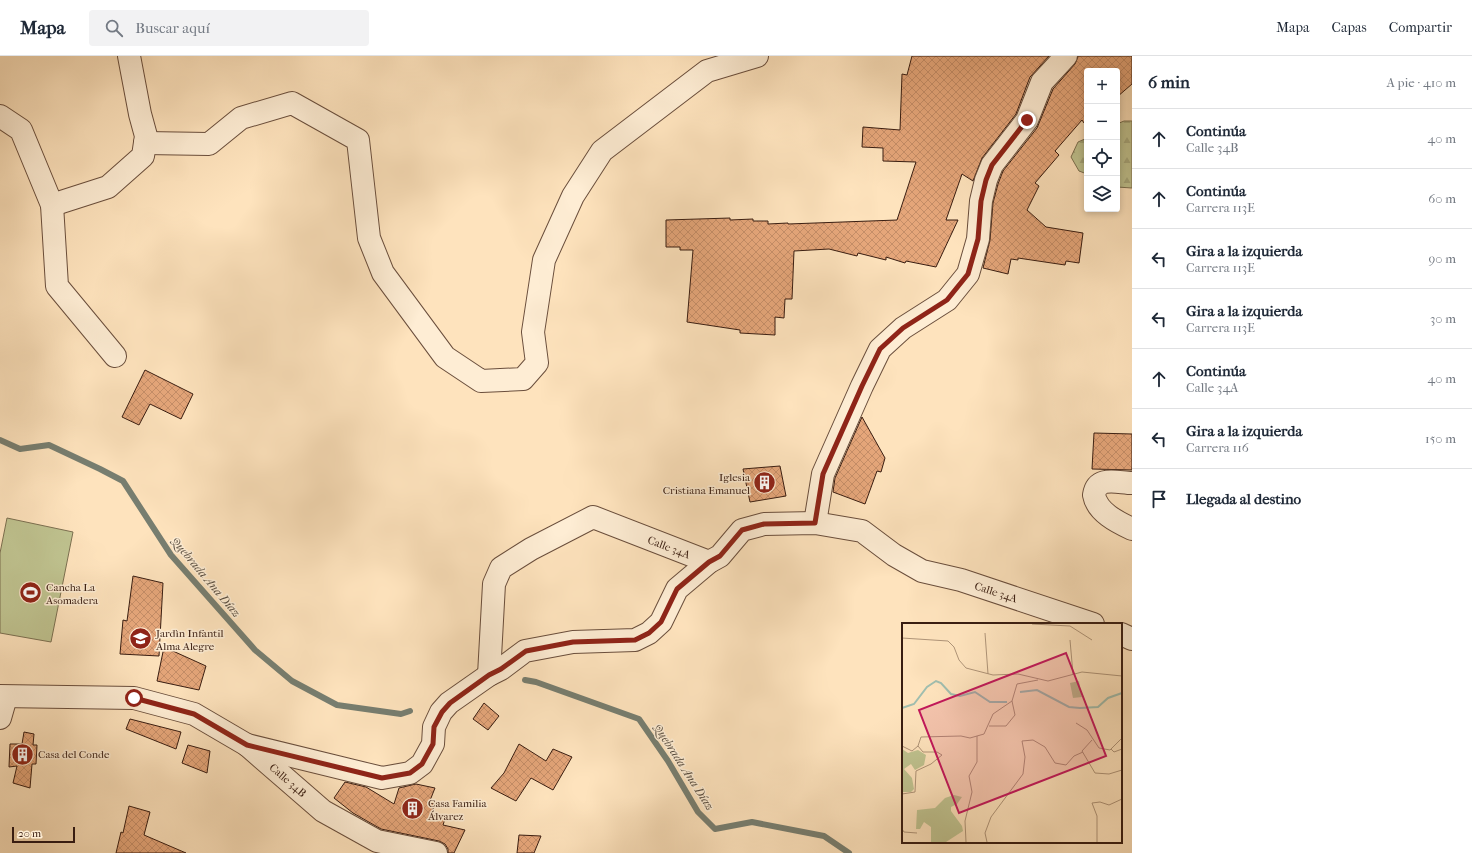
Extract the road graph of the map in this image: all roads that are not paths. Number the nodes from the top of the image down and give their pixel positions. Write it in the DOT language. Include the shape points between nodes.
graph roads {
  1 [pos="129,56"];
  2 [pos="757,56"];
  3 [pos="1066,56"];
  4 [pos="0,116"];
  5 [pos="145,143"];
  6 [pos="52,205"];
  7 [pos="114,356"];
  8 [pos="1132,483"];
  9 [pos="815,523"];
  10 [pos="1132,530"];
  11 [pos="709,562"];
  12 [pos="1090,623"];
  13 [pos="1122,634"];
  14 [pos="1132,639"];
  15 [pos="489,675"];
  16 [pos="3,696"];
  17 [pos="0,718"];
  18 [pos="247,745"];
  19 [pos="436,853"];
  1 -- 5 [label="street" via="146,136"];
  2 -- 5 [label="street" via="707,71 602,151 573,196 544,260 533,332 537,363 523,379 481,381 445,357 383,273 369,238 358,140 292,103 241,118 209,144"];
  3 -- 9 [label="street" via="1042,82 1027,120 992,165 981,201 978,239 968,274 947,300 903,328 880,349 823,474"];
  4 -- 6 [label="street" via="21,130"];
  5 -- 6 [label="street" via="143,156 108,187"];
  6 -- 7 [label="street" via="57,286"];
  8 -- 10 [label="street" via="1101,482 1094,495 1098,506 1104,512"];
  9 -- 11 [label="street, Calle 34A" via="764,524 742,530 720,556"];
  9 -- 12 [label="street, Calle 34A" via="862,531 894,555 922,571 961,580"];
  11 -- 15 [label="street" via="677,589 661,622 649,633 635,640 573,642 526,651"];
  11 -- 15 [label="street, Calle 34A" via="593,517 531,549 501,568 494,584"];
  13 -- 14 [label="street"];
  15 -- 18 [label="street" via="450,703 442,712 434,727 433,744 422,764 410,773 382,778"];
  16 -- 17 [label="street"];
  16 -- 18 [label="street, Calle 34B" via="134,698 194,714"];
  18 -- 19 [label="street, Calle 34B" via="323,810 377,841"];
}
